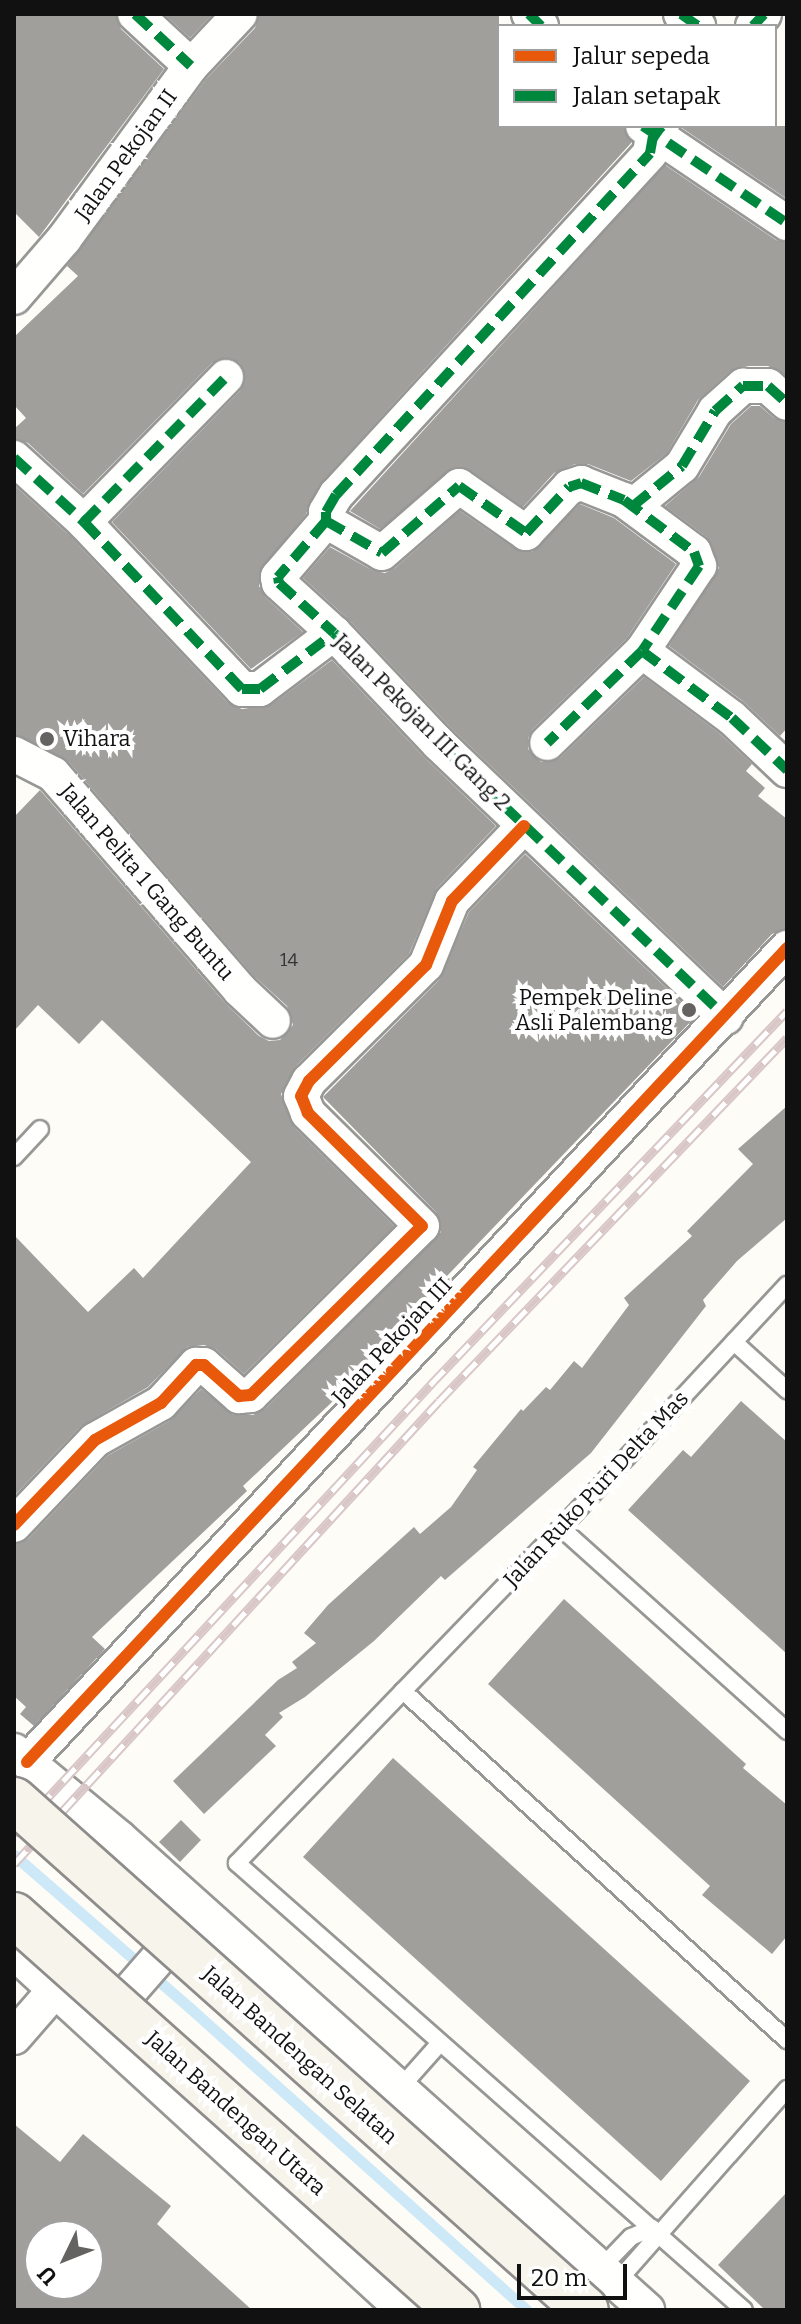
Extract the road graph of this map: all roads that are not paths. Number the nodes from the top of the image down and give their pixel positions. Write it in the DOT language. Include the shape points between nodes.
graph roads {
  1 [pos="135,14"];
  2 [pos="240,14"];
  3 [pos="191,66"];
  4 [pos="653,129"];
  5 [pos="787,223"];
  6 [pos="14,297"];
  7 [pos="226,377"];
  8 [pos="787,403"];
  9 [pos="14,458"];
  10 [pos="633,506"];
  11 [pos="326,521"];
  12 [pos="84,522"];
  13 [pos="334,633"];
  14 [pos="642,651"];
  15 [pos="547,743"];
  16 [pos="14,754"];
  17 [pos="787,770"];
  18 [pos="524,826"];
  19 [pos="787,948"];
  20 [pos="726,1017"];
  21 [pos="273,1021"];
  22 [pos="40,1129"];
  23 [pos="14,1157"];
  24 [pos="787,1285"];
  25 [pos="734,1342"];
  26 [pos="787,1390"];
  27 [pos="14,1525"];
  28 [pos="561,1528"];
  29 [pos="403,1691"];
  30 [pos="787,1731"];
  31 [pos="18,1771"];
  32 [pos="197,1914"];
  33 [pos="14,1915"];
  34 [pos="14,1952"];
  35 [pos="55,1990"];
  36 [pos="99,2025"];
  37 [pos="14,2037"];
  38 [pos="787,2040"];
  39 [pos="440,2043"];
  40 [pos="400,2088"];
  41 [pos="787,2089"];
  42 [pos="656,2232"];
  43 [pos="601,2287"];
  44 [pos="404,2310"];
  45 [pos="457,2310"];
  46 [pos="647,2310"];
  47 [pos="744,2310"];
  1 -- 3 [label="street"];
  2 -- 3 [label="street, Jalan Pekojan II"];
  3 -- 6 [label="street, Jalan Pekojan II" via="64,239"];
  4 -- 5 [label="street"];
  4 -- 11 [label="street" via="650,153 336,495"];
  7 -- 12 [label="street"];
  8 -- 10 [label="street" via="768,386 743,386 715,411 682,466"];
  9 -- 12 [label="street"];
  10 -- 11 [label="street" via="575,483 526,533 456,486 382,553"];
  10 -- 14 [label="street" via="699,560"];
  11 -- 13 [label="street, Jalan Pekojan III Gang 2" via="278,580"];
  12 -- 13 [label="street" via="242,689 260,689"];
  13 -- 18 [label="street, Jalan Pekojan III Gang 2"];
  14 -- 15 [label="street"];
  14 -- 17 [label="street" via="732,718"];
  16 -- 21 [label="street, Jalan Pelita 1 Gang Buntu" via="53,774 240,990"];
  18 -- 20 [label="street, Jalan Pekojan III Gang 2"];
  18 -- 27 [label="street" via="452,901 426,965 309,1081 301,1096 308,1113 422,1226 251,1395 239,1396 204,1365 196,1365 161,1403 95,1440"];
  19 -- 20 [label="street, Jalan Pekojan III"];
  20 -- 31 [label="street, Jalan Pekojan III"];
  22 -- 23 [label="lane"];
  24 -- 25 [label="lane, Jalan Ruko Puri Delta Mas"];
  25 -- 26 [label="lane"];
  25 -- 28 [label="lane, Jalan Ruko Puri Delta Mas"];
  28 -- 29 [label="lane, Jalan Ruko Puri Delta Mas"];
  28 -- 30 [label="lane"];
  29 -- 38 [label="lane"];
  29 -- 39 [label="lane, Jalan Ruko Puri Delta Mas" via="237,1863"];
  31 -- 32 [label="street, Jalan Bandengan Selatan"];
  31 -- 43 [label="main road, Jalan Bandengan Selatan, bridge"];
  32 -- 36 [label="street, bridge"];
  32 -- 40 [label="street, Jalan Bandengan Selatan"];
  33 -- 45 [label="main road, Jalan Bandengan Utara, bridge"];
  34 -- 35 [label="street, Jalan Bandengan Utara"];
  35 -- 36 [label="street, Jalan Bandengan Utara"];
  35 -- 37 [label="street"];
  36 -- 44 [label="street, Jalan Bandengan Utara"];
  39 -- 40 [label="lane"];
  39 -- 42 [label="lane"];
  40 -- 43 [label="street, Jalan Bandengan Selatan"];
  41 -- 42 [label="lane"];
  42 -- 43 [label="lane" via="631,2237"];
  42 -- 47 [label="lane"];
  43 -- 46 [label="street, Jalan Bandengan Selatan"];
}
